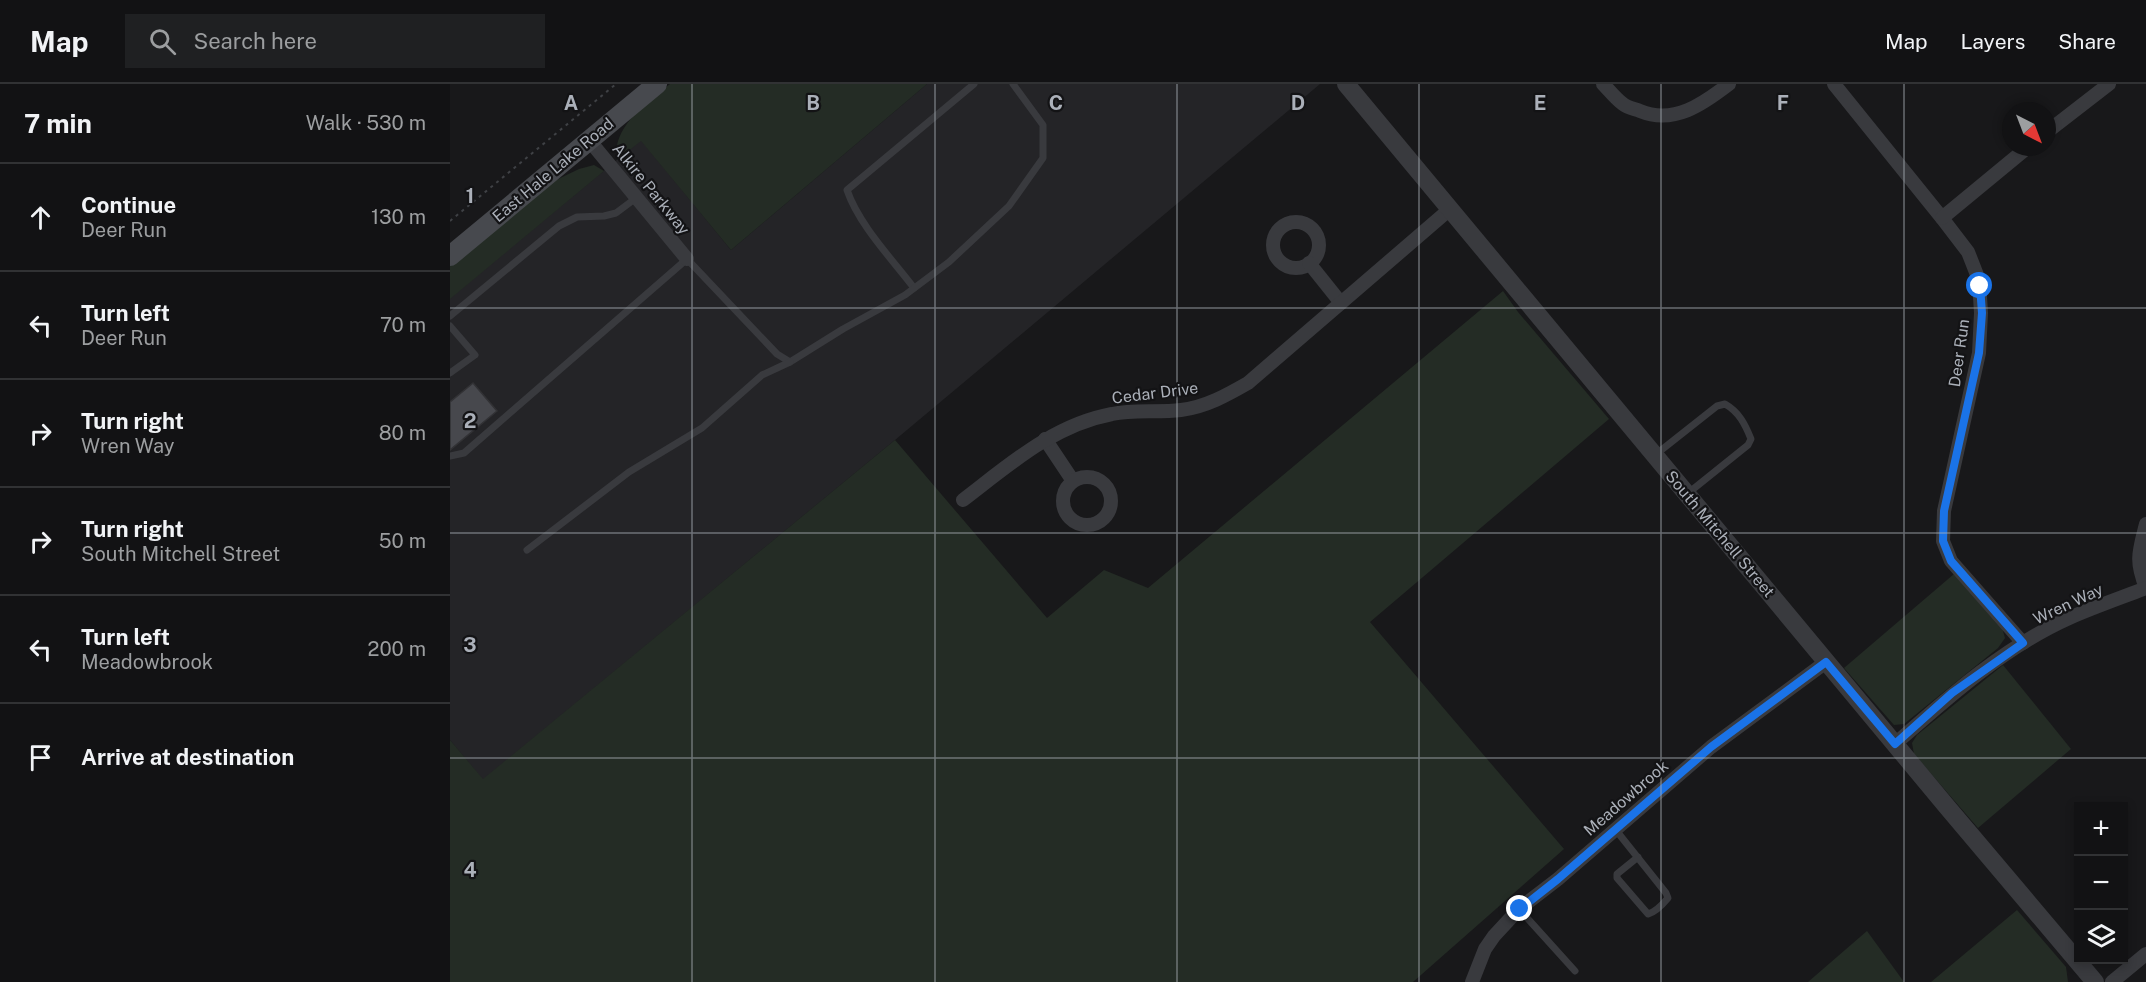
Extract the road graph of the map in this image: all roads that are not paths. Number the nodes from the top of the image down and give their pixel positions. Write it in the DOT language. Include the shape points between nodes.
graph roads {
  1 [pos="657,84"];
  2 [pos="974,84"];
  3 [pos="1013,84"];
  4 [pos="1346,84"];
  5 [pos="1603,84"];
  6 [pos="1728,84"];
  7 [pos="1834,84"];
  8 [pos="2109,84"];
  9 [pos="2056,125"];
  10 [pos="589,140"];
  11 [pos="2017,156"];
  12 [pos="636,198"];
  13 [pos="1450,209"];
  14 [pos="1942,218"];
  15 [pos="450,256"];
  16 [pos="687,259"];
  17 [pos="1309,263"];
  18 [pos="914,288"];
  19 [pos="1341,303"];
  20 [pos="450,316"];
  21 [pos="450,326"];
  22 [pos="790,362"];
  23 [pos="450,373"];
  24 [pos="1045,440"];
  25 [pos="1654,455"];
  26 [pos="450,456"];
  27 [pos="1073,481"];
  28 [pos="1687,494"];
  29 [pos="963,500"];
  30 [pos="2146,524"];
  31 [pos="527,550"];
  32 [pos="2146,588"];
  33 [pos="2023,643"];
  34 [pos="1826,662"];
  35 [pos="1895,744"];
  36 [pos="1615,829"];
  37 [pos="1638,857"];
  38 [pos="1520,909"];
  39 [pos="2146,954"];
  40 [pos="1575,971"];
  41 [pos="1472,982"];
  42 [pos="2095,982"];
  43 [pos="2112,982"];
  1 -- 10 [label="main road, East Hale Lake Road"];
  2 -- 18 [label="lane" via="847,190 863,221"];
  3 -- 18 [label="lane" via="1043,125 1043,158 1009,206 949,262"];
  4 -- 13 [label="street, South Mitchell Street"];
  5 -- 6 [label="street" via="1623,105 1651,116 1663,116 1694,108"];
  7 -- 14 [label="street, Deer Run"];
  8 -- 9 [label="street"];
  10 -- 12 [label="street, Alkire Parkway"];
  10 -- 15 [label="main road, East Hale Lake Road"];
  11 -- 14 [label="street"];
  12 -- 16 [label="street, Alkire Parkway"];
  12 -- 20 [label="lane" via="616,213 577,218 560,226"];
  13 -- 19 [label="street, Cedar Drive"];
  13 -- 25 [label="street, South Mitchell Street"];
  14 -- 33 [label="street, Deer Run" via="1968,252 1976,271 1982,313 1979,353 1944,511 1943,541 1951,561"];
  16 -- 22 [label="lane" via="777,354"];
  16 -- 26 [label="lane" via="464,453"];
  17 -- 19 [label="street"];
  18 -- 22 [label="lane"];
  19 -- 24 [label="street, Cedar Drive" via="1248,383 1217,400 1181,410 1114,413 1078,423"];
  21 -- 23 [label="lane" via="475,355"];
  22 -- 31 [label="lane" via="762,375 702,428 629,472"];
  24 -- 27 [label="street"];
  24 -- 29 [label="street, Cedar Drive"];
  25 -- 28 [label="street, South Mitchell Street"];
  25 -- 28 [label="lane" via="1716,406 1725,404 1735,410 1751,439 1748,445"];
  28 -- 34 [label="street, South Mitchell Street"];
  30 -- 32 [label="street" via="2138,556"];
  32 -- 33 [label="street, Wren Way" via="2067,619"];
  33 -- 35 [label="street, Wren Way" via="1952,693"];
  34 -- 35 [label="street, South Mitchell Street"];
  34 -- 36 [label="street, Meadowbrook" via="1711,747"];
  35 -- 42 [label="street, South Mitchell Street"];
  36 -- 37 [label="lane"];
  36 -- 38 [label="street, Meadowbrook"];
  37 -- 37 [label="lane" via="1668,898 1648,914 1617,878"];
  38 -- 40 [label="lane"];
  38 -- 41 [label="street, Meadowbrook" via="1485,949"];
  39 -- 43 [label="street"];
}
